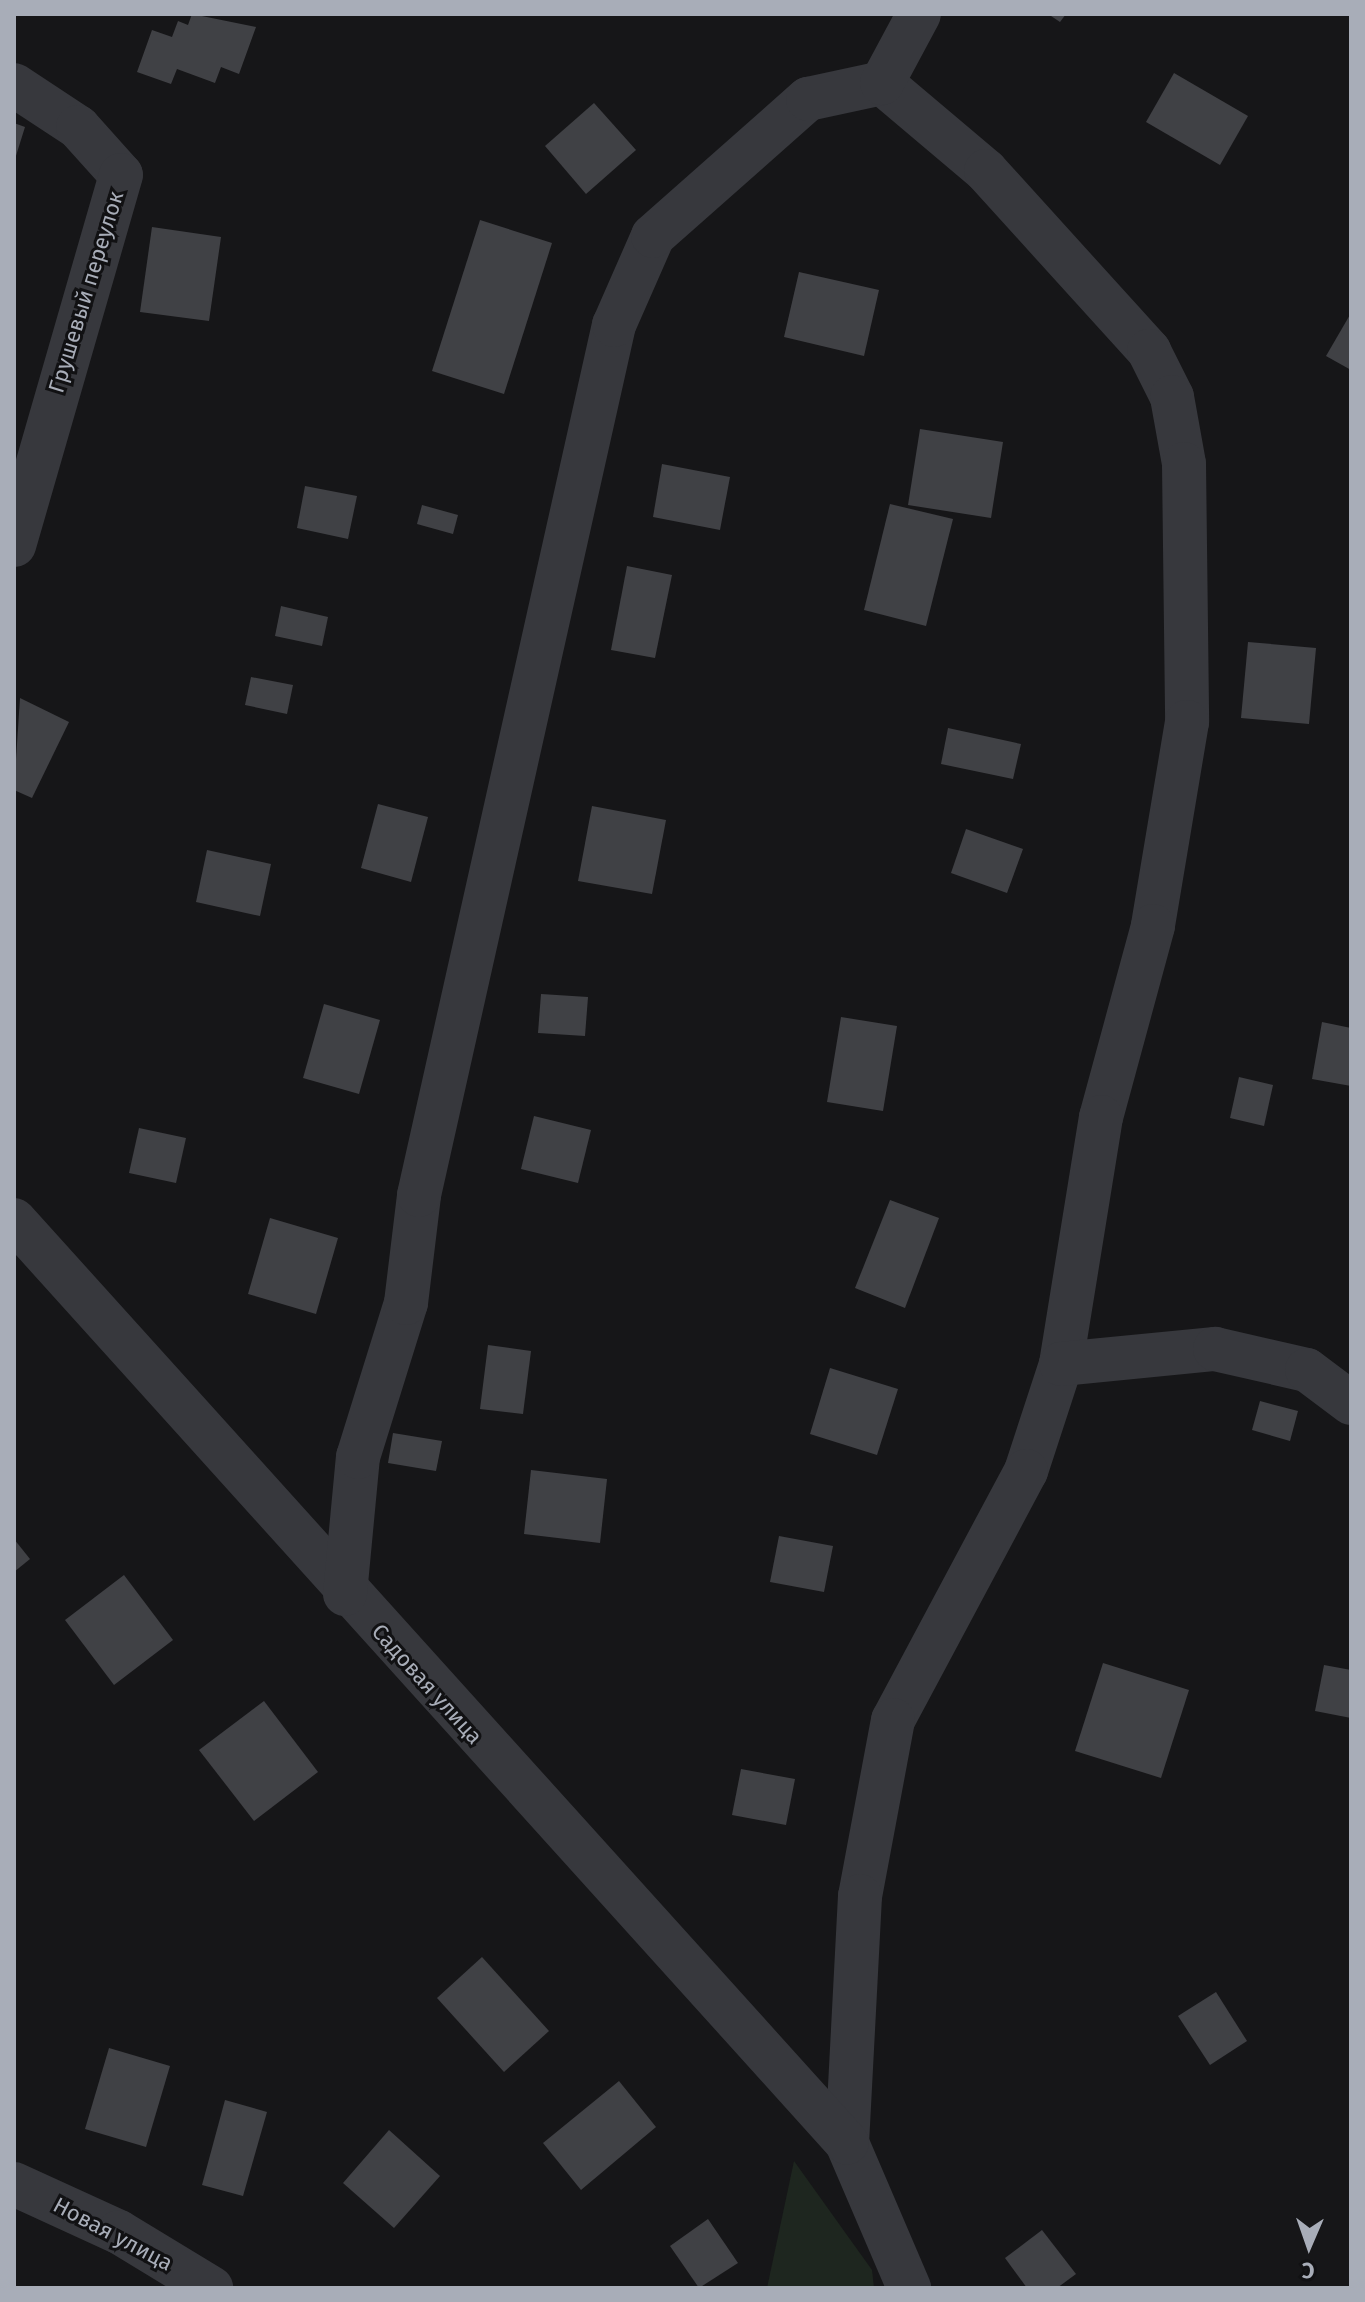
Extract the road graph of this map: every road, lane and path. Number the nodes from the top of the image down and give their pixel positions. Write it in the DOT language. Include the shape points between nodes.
graph roads {
  1 [pos="919,14"];
  2 [pos="882,83"];
  3 [pos="14,85"];
  4 [pos="14,545"];
  5 [pos="14,1220"];
  6 [pos="1061,1364"];
  7 [pos="1351,1403"];
  8 [pos="345,1594"];
  9 [pos="847,2143"];
  10 [pos="14,2184"];
  11 [pos="910,2287"];
  12 [pos="211,2288"];
  1 -- 2 [label="street"];
  2 -- 6 [label="street" via="986,171 1149,351 1172,397 1184,464 1187,722 1153,926 1101,1117"];
  2 -- 8 [label="street" via="808,99 653,236 614,325 425,1164 406,1303 358,1457"];
  3 -- 4 [label="street, Грушевый переулок" via="78,127 121,175"];
  5 -- 8 [label="street, Садовая улица"];
  6 -- 7 [label="street" via="1215,1349 1307,1370"];
  6 -- 9 [label="street" via="1026,1471 893,1720 860,1896"];
  8 -- 9 [label="street, Садовая улица"];
  9 -- 11 [label="street"];
  10 -- 12 [label="street, Новая улица" via="119,2232"];
}
